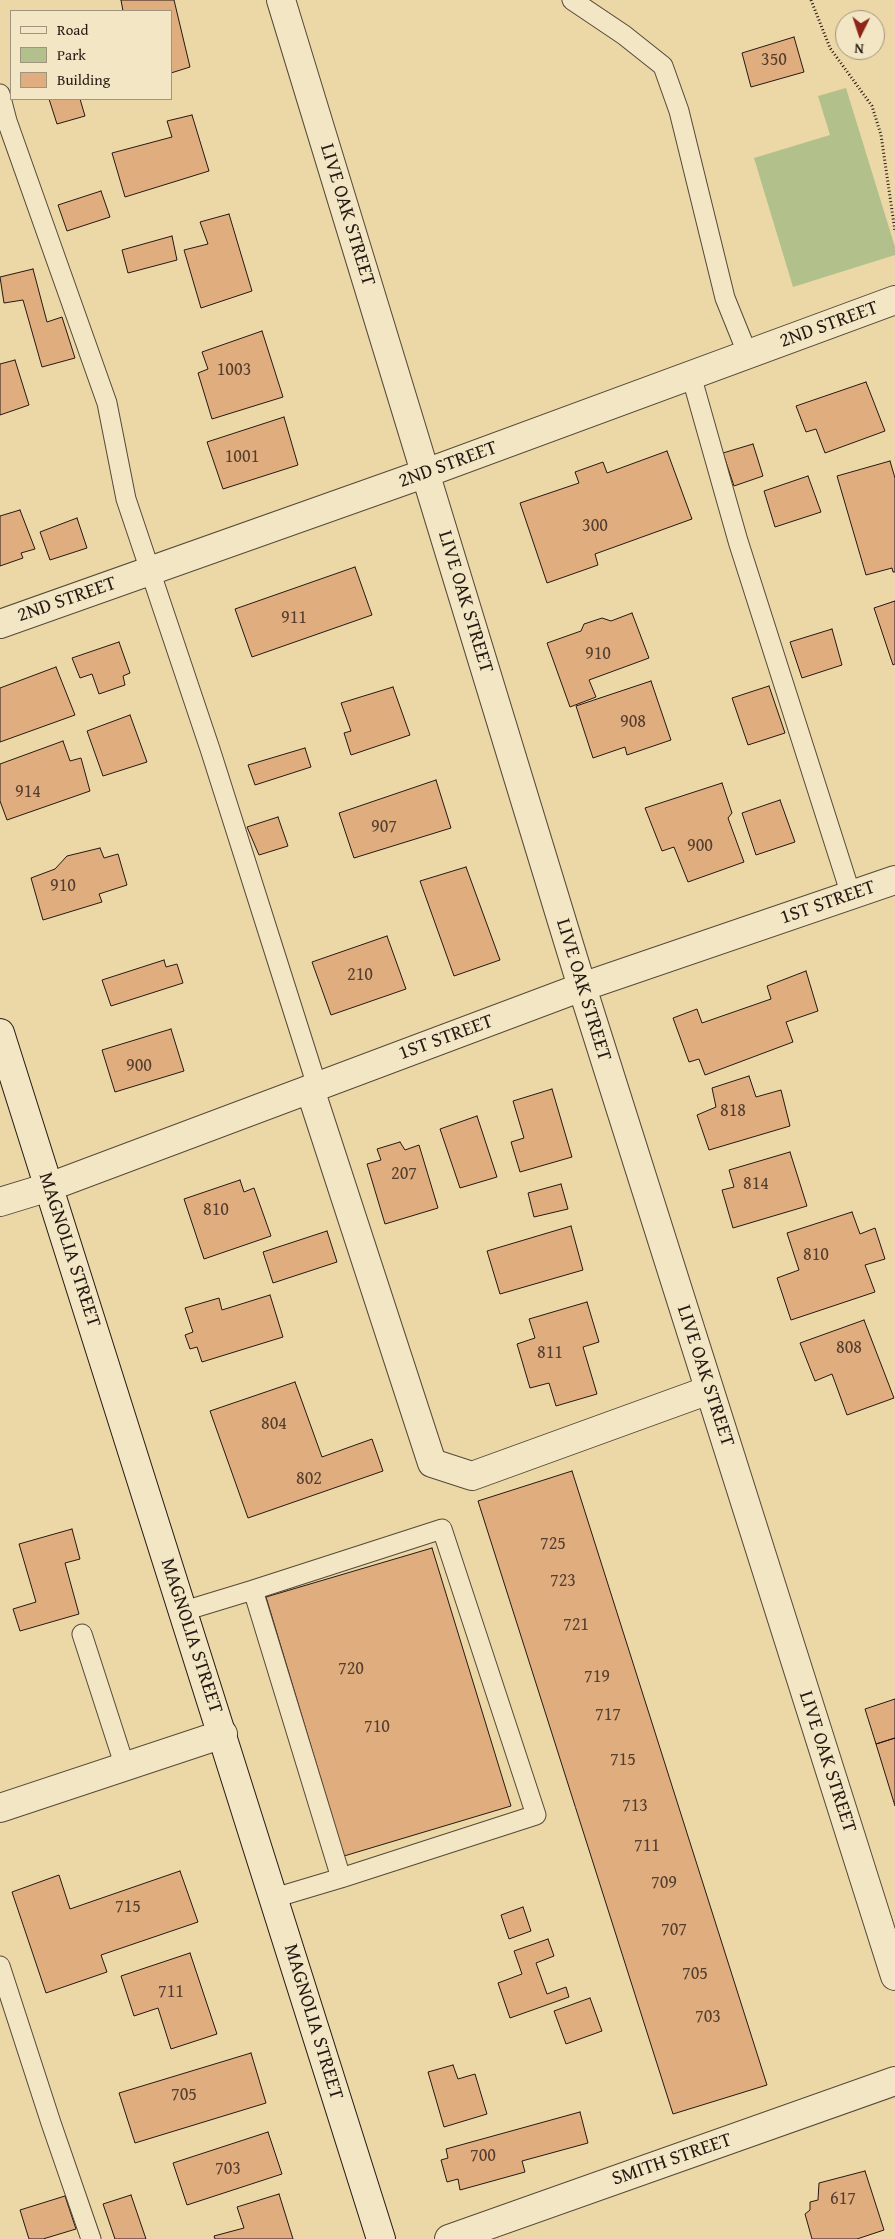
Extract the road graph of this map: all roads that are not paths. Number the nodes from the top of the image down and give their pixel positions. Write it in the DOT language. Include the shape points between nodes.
graph roads {
  1 [pos="282,0"];
  2 [pos="572,0"];
  3 [pos="0,94"];
  4 [pos="895,300"];
  5 [pos="748,355"];
  6 [pos="691,375"];
  7 [pos="426,473"];
  8 [pos="150,571"];
  9 [pos="0,624"];
  10 [pos="895,880"];
  11 [pos="851,895"];
  12 [pos="582,987"];
  13 [pos="0,1033"];
  14 [pos="314,1087"];
  15 [pos="49,1187"];
  16 [pos="0,1202"];
  17 [pos="709,1390"];
  18 [pos="253,1590"];
  19 [pos="184,1611"];
  20 [pos="82,1634"];
  21 [pos="223,1734"];
  22 [pos="125,1767"];
  23 [pos="0,1808"];
  24 [pos="341,1878"];
  25 [pos="274,1898"];
  26 [pos="0,1966"];
  27 [pos="895,1976"];
  28 [pos="895,2081"];
  29 [pos="91,2239"];
  30 [pos="381,2239"];
  31 [pos="449,2239"];
  1 -- 7 [label="street, LIVE OAK STREET"];
  2 -- 5 [label="lane" via="663,66 679,111 725,298"];
  3 -- 8 [label="lane" via="108,404 126,499"];
  4 -- 5 [label="street, 2ND STREET"];
  5 -- 6 [label="street, 2ND STREET"];
  6 -- 7 [label="street, 2ND STREET"];
  6 -- 11 [label="lane" via="738,541"];
  7 -- 8 [label="street, 2ND STREET"];
  7 -- 12 [label="street, LIVE OAK STREET"];
  8 -- 9 [label="street, 2ND STREET"];
  8 -- 14 [label="lane" via="210,749"];
  10 -- 11 [label="street, 1ST STREET"];
  11 -- 12 [label="street, 1ST STREET"];
  12 -- 14 [label="street, 1ST STREET"];
  12 -- 17 [label="street, LIVE OAK STREET"];
  13 -- 15 [label="street, MAGNOLIA STREET"];
  14 -- 15 [label="street, 1ST STREET"];
  14 -- 17 [label="street" via="432,1463 472,1476"];
  15 -- 16 [label="street, 1ST STREET"];
  15 -- 19 [label="street, MAGNOLIA STREET"];
  17 -- 27 [label="street, LIVE OAK STREET"];
  18 -- 19 [label="lane"];
  18 -- 24 [label="lane"];
  18 -- 24 [label="lane" via="442,1529 536,1815"];
  19 -- 21 [label="street, MAGNOLIA STREET"];
  20 -- 22 [label="lane"];
  21 -- 22 [label="street"];
  21 -- 25 [label="street, MAGNOLIA STREET"];
  22 -- 23 [label="street"];
  24 -- 25 [label="lane"];
  25 -- 30 [label="street, MAGNOLIA STREET"];
  26 -- 29 [label="lane"];
  28 -- 31 [label="street, SMITH STREET"];
}
